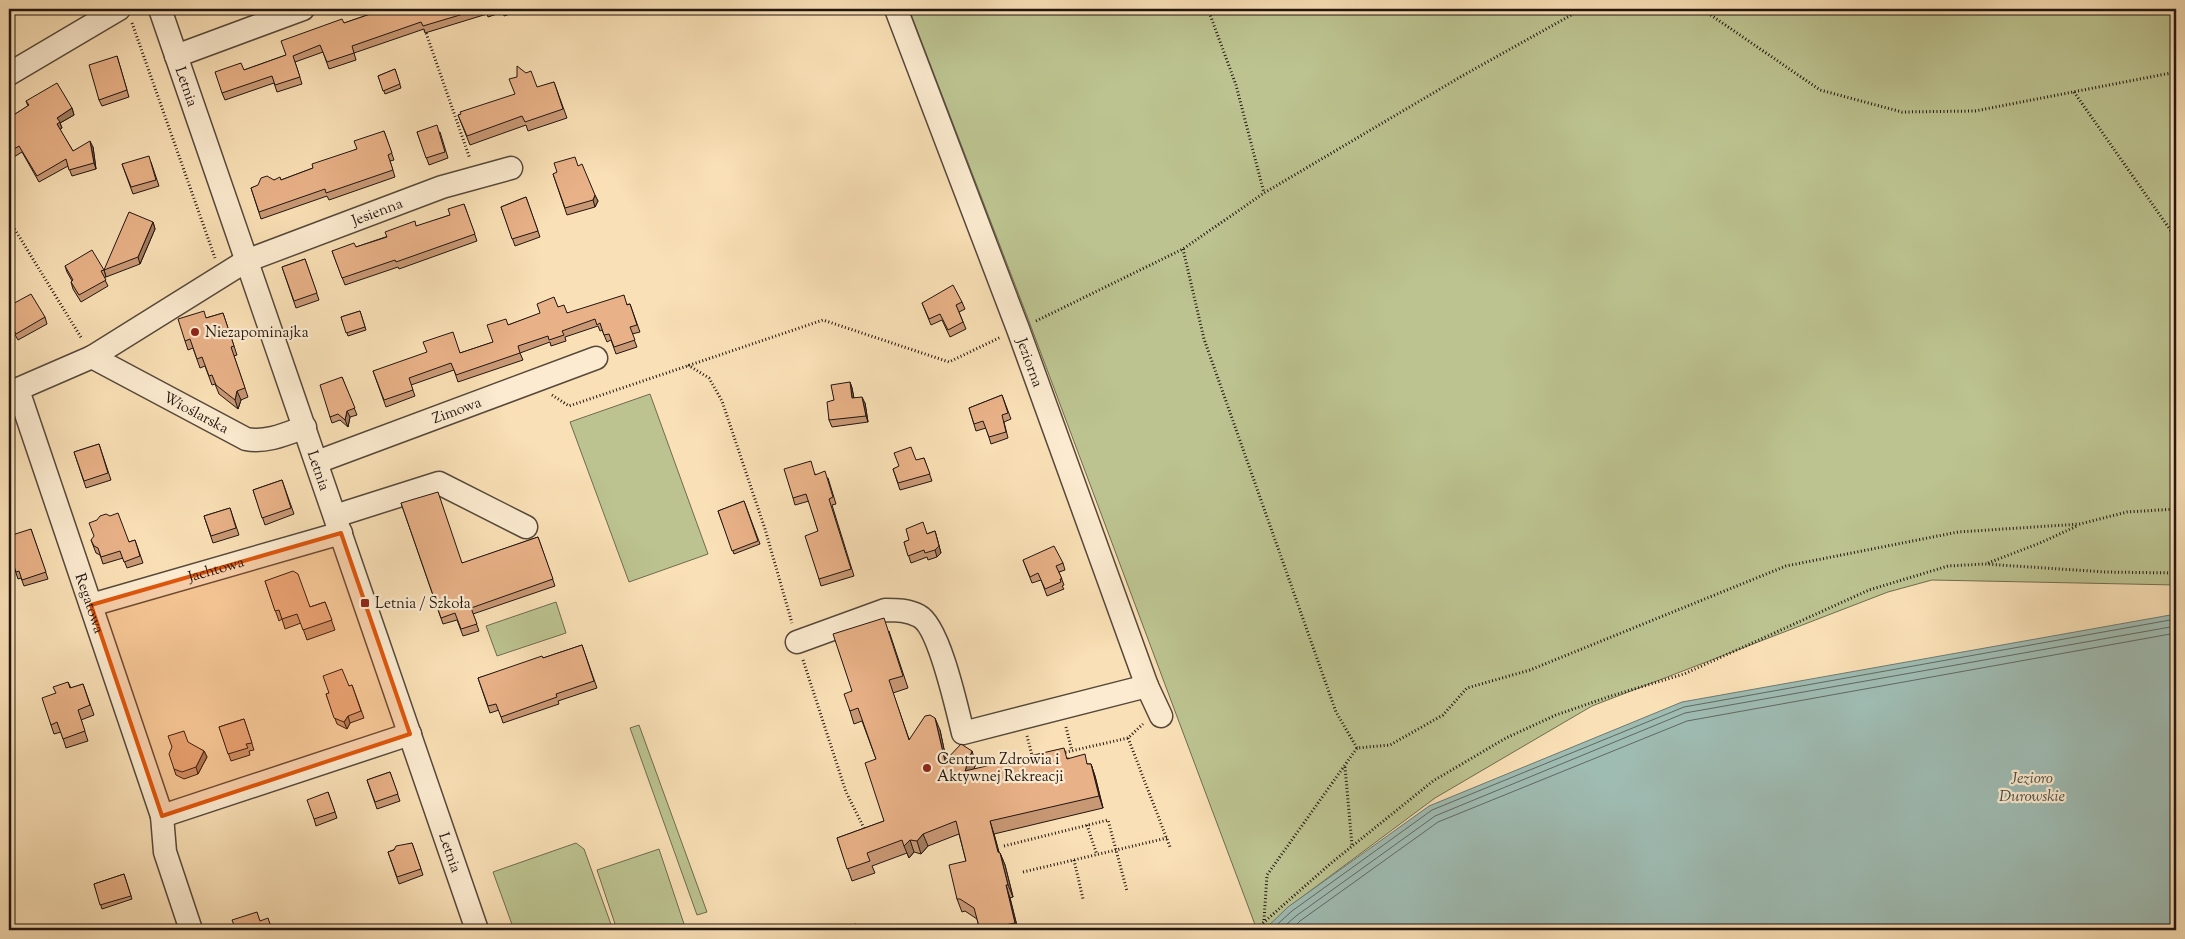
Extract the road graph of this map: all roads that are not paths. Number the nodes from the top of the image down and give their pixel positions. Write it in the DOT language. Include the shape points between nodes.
graph roads {
  1 [pos="160,9"];
  2 [pos="303,9"];
  3 [pos="896,9"];
  4 [pos="125,13"];
  5 [pos="176,56"];
  6 [pos="9,74"];
  7 [pos="511,168"];
  8 [pos="246,261"];
  9 [pos="92,357"];
  10 [pos="596,358"];
  11 [pos="14,391"];
  12 [pos="305,428"];
  13 [pos="317,462"];
  14 [pos="338,524"];
  15 [pos="526,528"];
  16 [pos="91,606"];
  17 [pos="797,642"];
  18 [pos="1147,686"];
  19 [pos="1159,712"];
  20 [pos="410,734"];
  21 [pos="162,816"];
  22 [pos="191,930"];
  23 [pos="477,930"];
  1 -- 5 [label="street, Letnia"];
  2 -- 5 [label="street"];
  3 -- 18 [label="street, Jeziorna" via="1018,329"];
  4 -- 6 [label="street"];
  5 -- 8 [label="street, Letnia"];
  7 -- 8 [label="street, Jesienna" via="442,187"];
  8 -- 9 [label="street"];
  8 -- 12 [label="street, Letnia"];
  9 -- 11 [label="street"];
  9 -- 12 [label="street, Wioślarska" via="246,439 268,440"];
  10 -- 13 [label="street, Zimowa"];
  11 -- 16 [label="street, Regatowa"];
  12 -- 13 [label="street, Letnia"];
  13 -- 14 [label="street, Letnia"];
  14 -- 15 [label="street, Jachtowa" via="439,483"];
  14 -- 16 [label="street, Jachtowa"];
  14 -- 20 [label="street, Letnia"];
  16 -- 21 [label="street, Regatowa"];
  17 -- 18 [label="street" via="885,610 901,610 921,616 935,634 963,733"];
  18 -- 19 [label="street, Jeziorna"];
  20 -- 21 [label="street"];
  20 -- 23 [label="street, Letnia"];
  21 -- 22 [label="street, Regatowa" via="165,852"];
}
